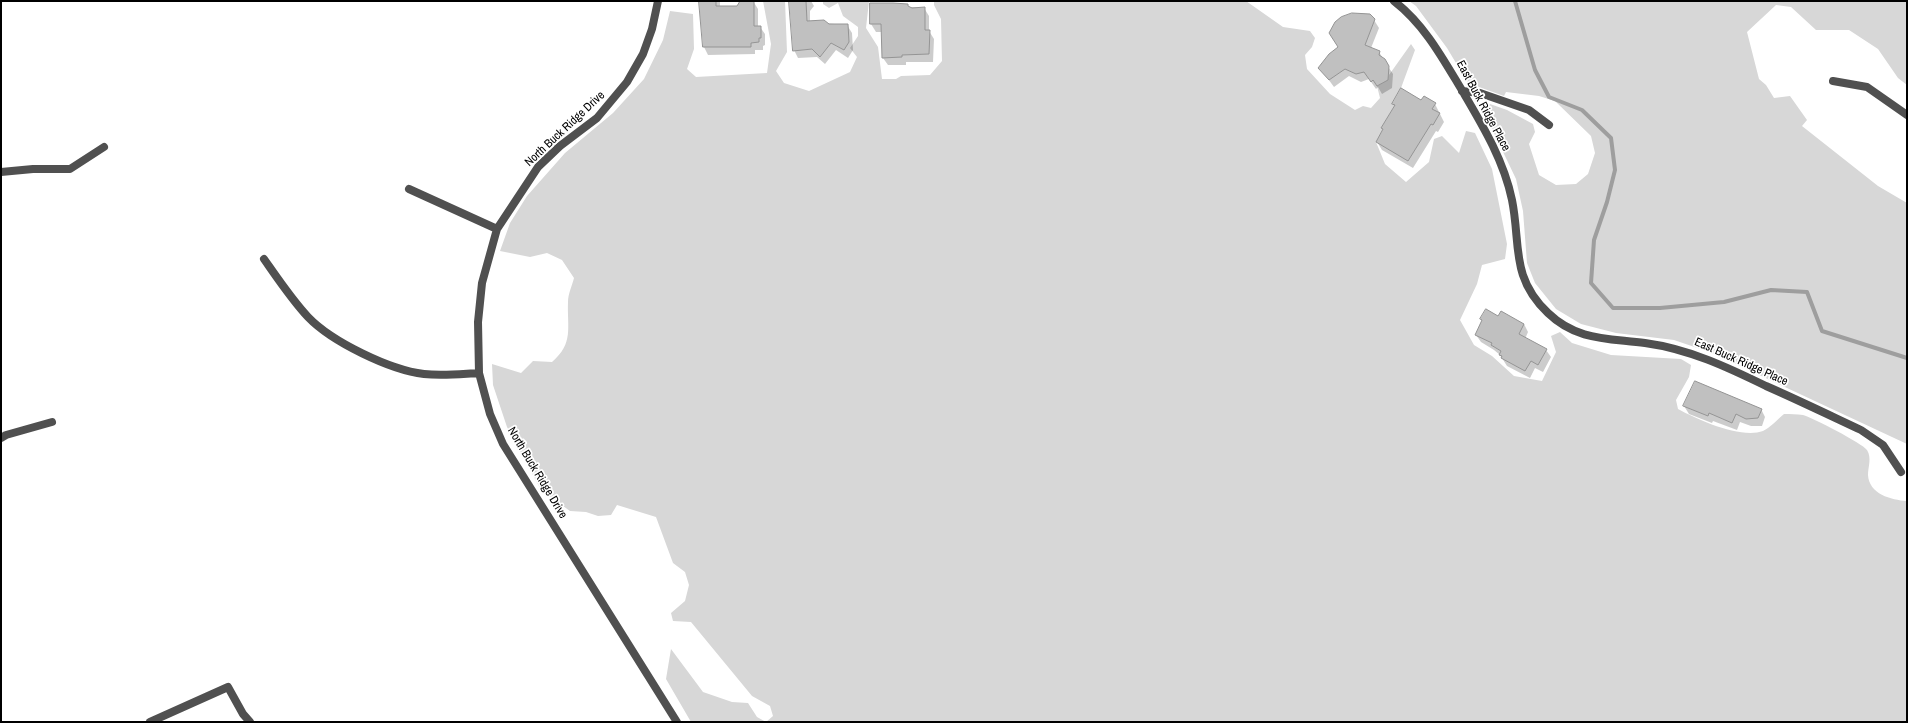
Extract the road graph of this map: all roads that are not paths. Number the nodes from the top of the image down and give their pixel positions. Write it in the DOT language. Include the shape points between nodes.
graph roads {
  1 [pos="658,1"];
  2 [pos="1394,1"];
  3 [pos="1833,81"];
  4 [pos="1462,91"];
  5 [pos="1907,115"];
  6 [pos="1549,125"];
  7 [pos="104,147"];
  8 [pos="1,172"];
  9 [pos="409,189"];
  10 [pos="497,229"];
  11 [pos="264,259"];
  12 [pos="479,373"];
  13 [pos="52,422"];
  14 [pos="1,438"];
  15 [pos="1901,472"];
  16 [pos="150,722"];
  17 [pos="250,722"];
  18 [pos="677,722"];
  1 -- 10 [label="street, North Buck Ridge Drive" via="643,54 627,82 597,118 560,146 538,168"];
  2 -- 4 [label="street, East Buck Ridge Place" via="1410,14 1436,47"];
  3 -- 5 [label="street" via="1867,88"];
  4 -- 6 [label="street" via="1480,94 1529,110"];
  4 -- 15 [label="street, East Buck Ridge Place" via="1487,133 1505,176 1512,201 1518,263 1532,295 1548,313 1563,325 1595,338 1679,349 1715,361 1861,430 1883,445"];
  7 -- 8 [label="street" via="70,169"];
  9 -- 10 [label="street"];
  10 -- 12 [label="street, North Buck Ridge Drive" via="482,283 478,322"];
  11 -- 12 [label="street" via="308,317 330,336 391,365 422,374"];
  12 -- 18 [label="street, North Buck Ridge Drive" via="490,414 503,444"];
  13 -- 14 [label="street"];
  16 -- 17 [label="street" via="228,687"];
}
